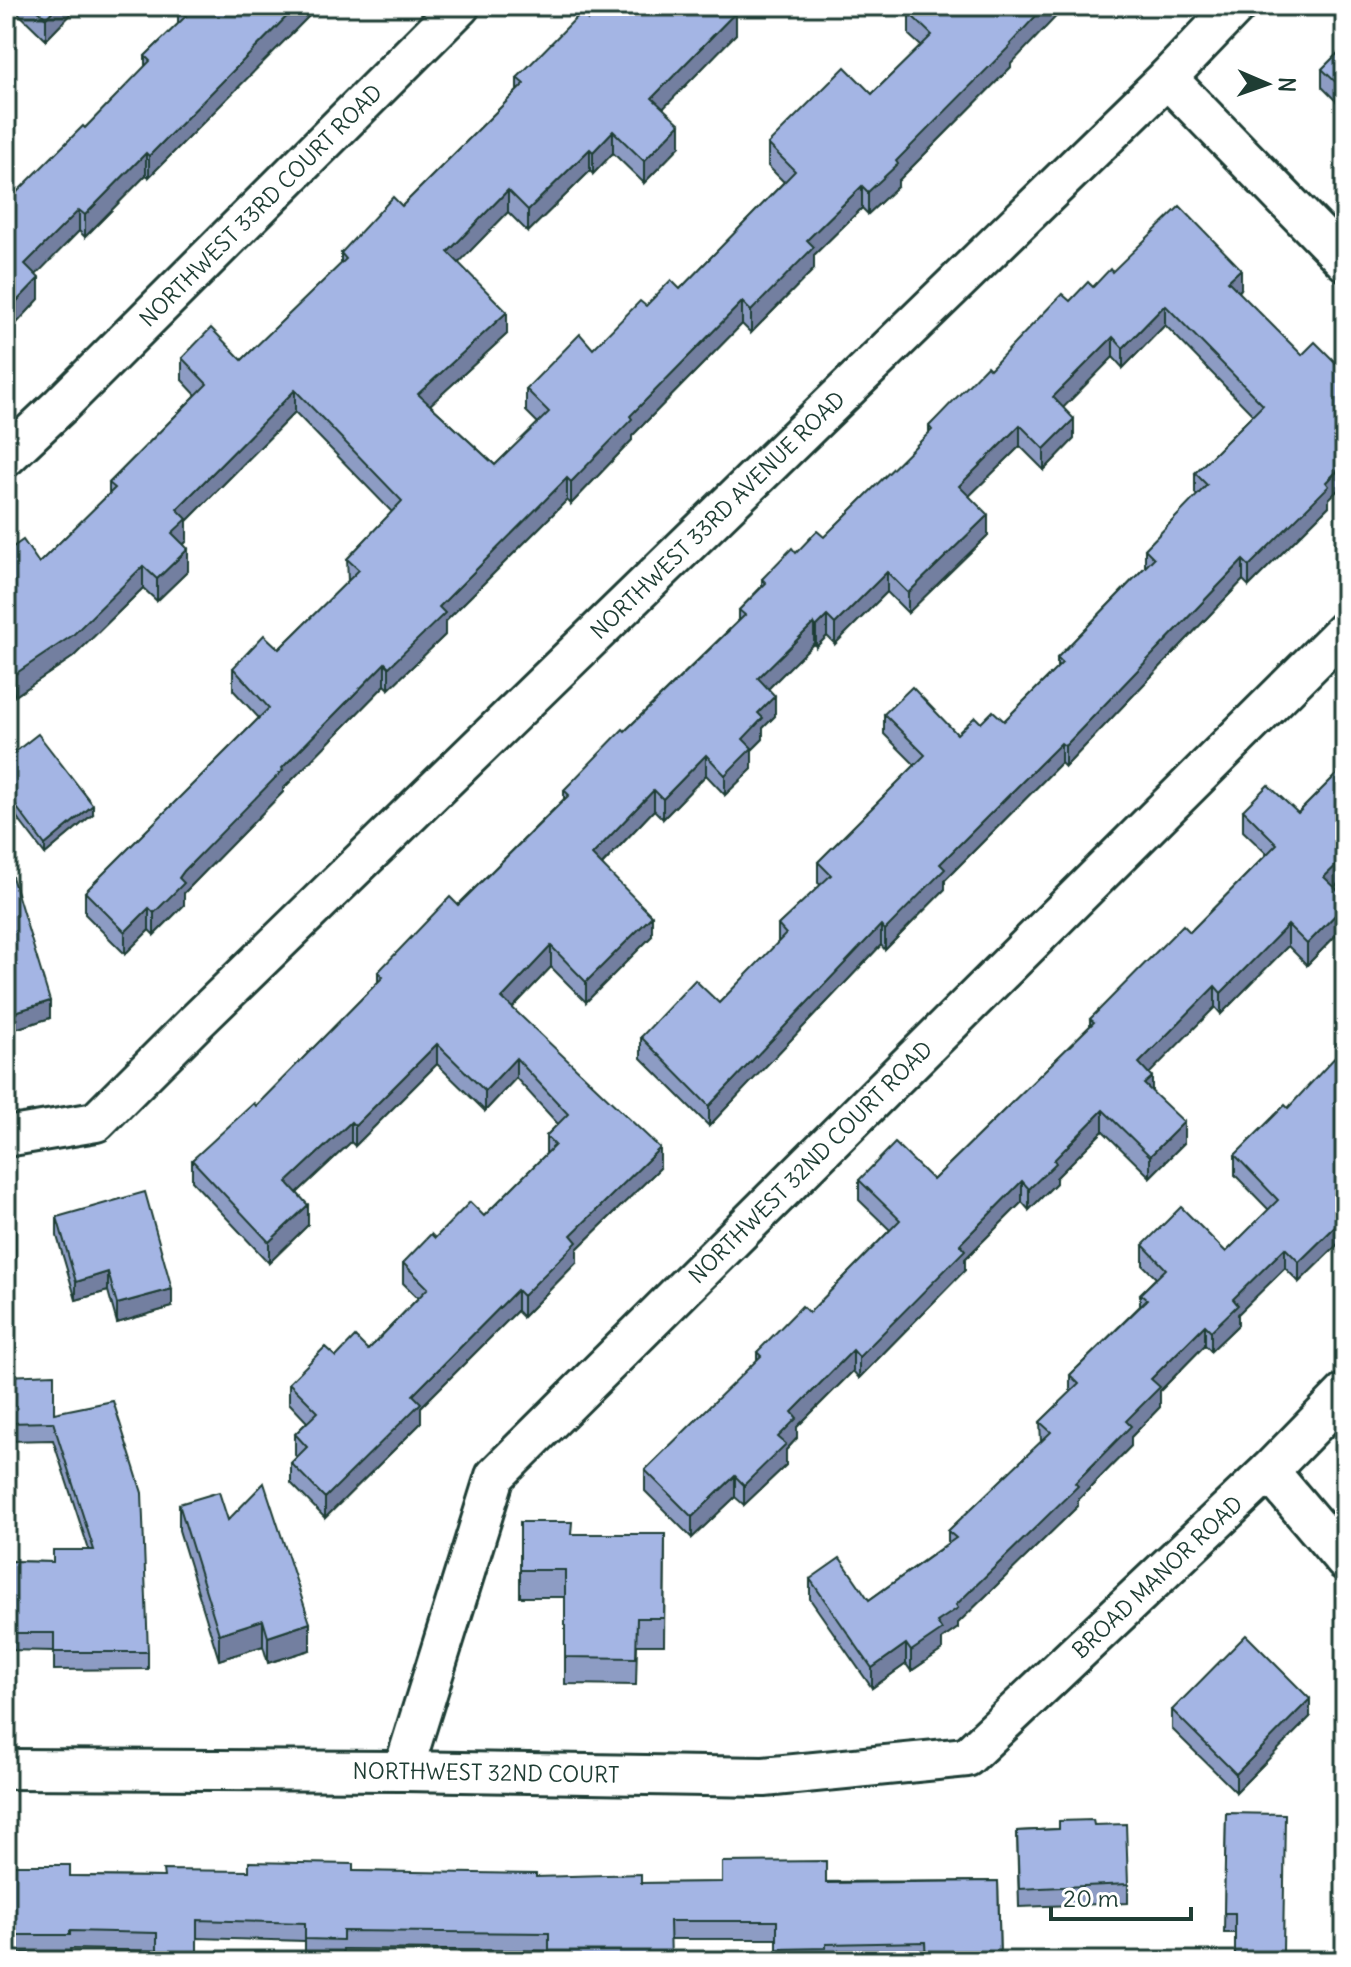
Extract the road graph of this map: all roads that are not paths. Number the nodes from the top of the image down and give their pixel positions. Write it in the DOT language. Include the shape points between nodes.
graph roads {
  1 [pos="460,6"];
  2 [pos="1236,6"];
  3 [pos="1167,78"];
  4 [pos="1345,261"];
  5 [pos="6,457"];
  6 [pos="1345,630"];
  7 [pos="6,1137"];
  8 [pos="1345,1393"];
  9 [pos="1269,1471"];
  10 [pos="1345,1561"];
  11 [pos="967,1757"];
  12 [pos="6,1769"];
  13 [pos="403,1771"];
  1 -- 5 [label="street, NORTHWEST 33RD COURT ROAD"];
  2 -- 3 [label="street, NORTHWEST 33RD AVENUE ROAD"];
  3 -- 4 [label="street"];
  3 -- 7 [label="street, NORTHWEST 33RD AVENUE ROAD" via="96,1122"];
  6 -- 13 [label="street, NORTHWEST 32ND COURT ROAD" via="495,1476"];
  8 -- 9 [label="street, BROAD MANOR ROAD"];
  9 -- 10 [label="street"];
  9 -- 11 [label="street, BROAD MANOR ROAD"];
  11 -- 13 [label="street, NORTHWEST 32ND COURT" via="764,1777"];
  12 -- 13 [label="street, NORTHWEST 32ND COURT"];
}
